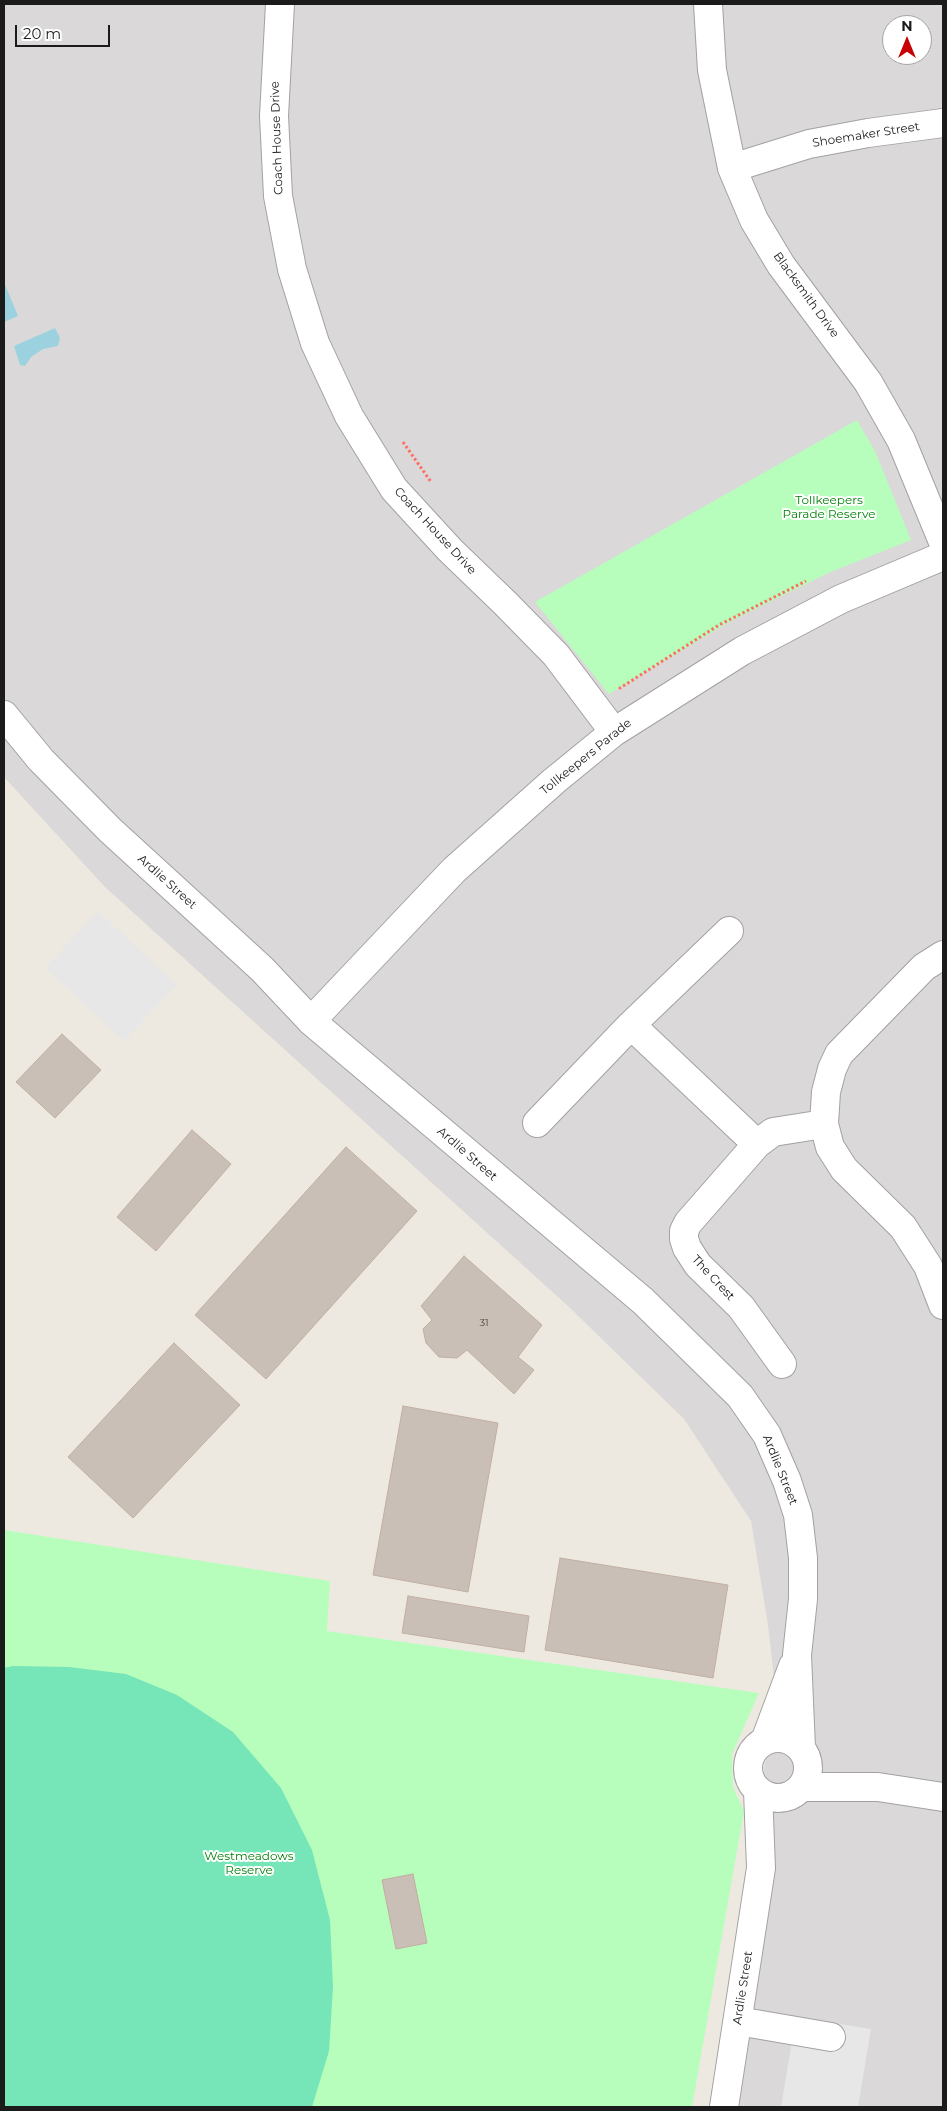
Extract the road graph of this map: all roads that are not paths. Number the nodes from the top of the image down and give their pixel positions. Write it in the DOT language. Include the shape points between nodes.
graph roads {
  1 [pos="280,4"];
  2 [pos="708,4"];
  3 [pos="943,123"];
  4 [pos="732,168"];
  5 [pos="943,542"];
  6 [pos="943,556"];
  7 [pos="4,715"];
  8 [pos="614,732"];
  9 [pos="729,931"];
  10 [pos="943,956"];
  11 [pos="311,1022"];
  12 [pos="631,1025"];
  13 [pos="537,1123"];
  14 [pos="824,1124"];
  15 [pos="757,1144"];
  16 [pos="943,1305"];
  17 [pos="782,1364"];
  18 [pos="797,1655"];
  19 [pos="765,1740"];
  20 [pos="804,1753"];
  21 [pos="878,1787"];
  22 [pos="758,1791"];
  23 [pos="794,1792"];
  24 [pos="943,1797"];
  25 [pos="761,1868"];
  26 [pos="738,2021"];
  27 [pos="831,2037"];
  28 [pos="724,2107"];
  1 -- 8 [label="street, Coach House Drive" via="274,116 278,196 292,270 319,352 349,416 394,488 450,550 556,655"];
  2 -- 4 [label="street, Blacksmith Drive" via="712,70"];
  3 -- 4 [label="street, Shoemaker Street" via="809,144"];
  4 -- 5 [label="street, Blacksmith Drive" via="754,220 782,265 868,382 901,440"];
  6 -- 8 [label="street, Tollkeepers Parade" via="842,599 742,652"];
  7 -- 11 [label="street, Ardlie Street" via="41,760 110,830 262,968"];
  8 -- 11 [label="street, Tollkeepers Parade" via="454,870"];
  9 -- 12 [label="street"];
  10 -- 14 [label="street" via="924,967 839,1054 826,1092"];
  11 -- 18 [label="street, Ardlie Street" via="643,1301 740,1396 767,1435 798,1515 803,1599"];
  12 -- 13 [label="street"];
  12 -- 15 [label="street"];
  14 -- 15 [label="street, The Crest" via="773,1132"];
  14 -- 16 [label="street" via="830,1147 844,1169 903,1227 928,1266"];
  15 -- 17 [label="street, The Crest" via="688,1223 684,1239 686,1248 698,1265 741,1307"];
  18 -- 19 [label="street, Ardlie Street"];
  18 -- 20 [label="street, Ardlie Street"];
  19 -- 20 [label="street" via="784,1738"];
  19 -- 22 [label="street" via="752,1752 749,1760 749,1777"];
  20 -- 21 [label="street"];
  20 -- 23 [label="street" via="807,1779"];
  21 -- 23 [label="street"];
  21 -- 24 [label="street"];
  22 -- 23 [label="street" via="766,1797"];
  22 -- 25 [label="street, Ardlie Street"];
  23 -- 25 [label="street, Ardlie Street"];
  25 -- 26 [label="street, Ardlie Street"];
  26 -- 27 [label="street"];
  26 -- 28 [label="street, Ardlie Street"];
}
